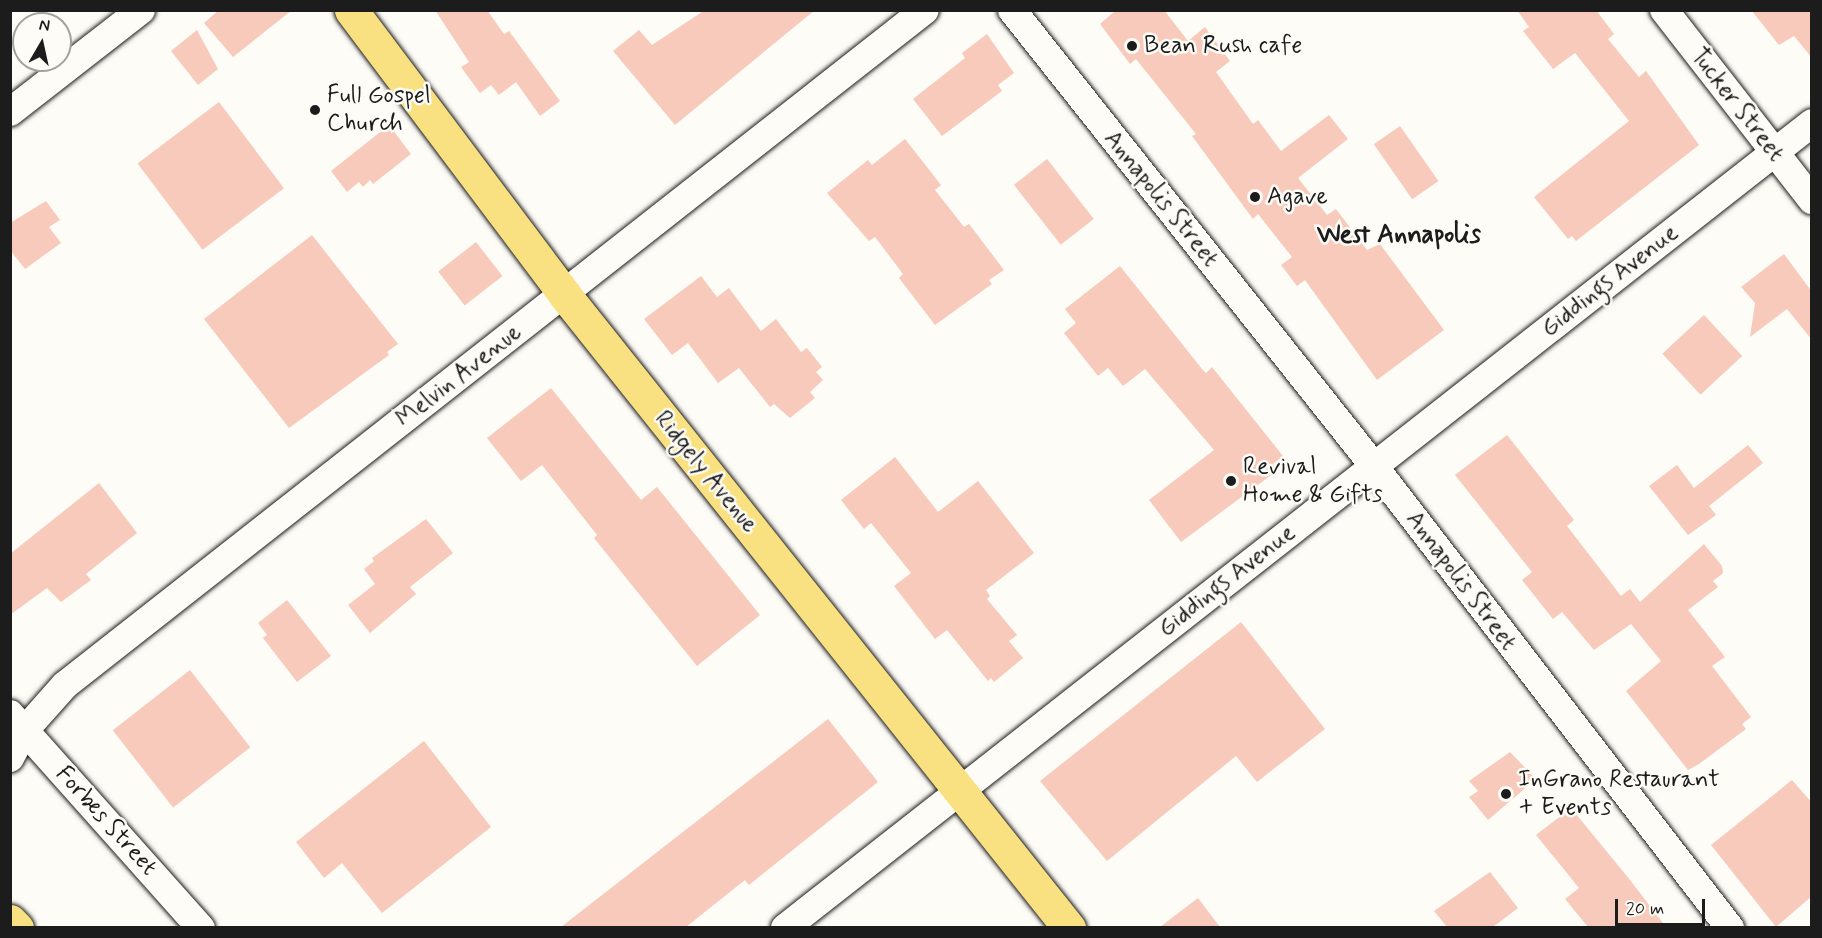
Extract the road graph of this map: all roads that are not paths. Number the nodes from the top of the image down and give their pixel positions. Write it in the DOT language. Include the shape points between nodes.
graph roads {
  1 [pos="141,10"];
  2 [pos="351,10"];
  3 [pos="925,10"];
  4 [pos="1011,10"];
  5 [pos="1664,10"];
  6 [pos="10,112"];
  7 [pos="1812,123"];
  8 [pos="1774,154"];
  9 [pos="1812,200"];
  10 [pos="564,294"];
  11 [pos="1373,465"];
  12 [pos="18,722"];
  13 [pos="10,758"];
  14 [pos="962,791"];
  15 [pos="10,921"];
  16 [pos="17,927"];
  17 [pos="201,927"];
  18 [pos="785,927"];
  19 [pos="1069,927"];
  20 [pos="1730,927"];
  1 -- 6 [label="street"];
  2 -- 10 [label="main road, Ridgely Avenue"];
  3 -- 10 [label="street, Melvin Avenue"];
  4 -- 11 [label="street, Annapolis Street"];
  5 -- 8 [label="street, Tucker Street"];
  7 -- 8 [label="street, Giddings Avenue"];
  8 -- 9 [label="street, Tucker Street"];
  8 -- 11 [label="street, Giddings Avenue"];
  10 -- 12 [label="street, Melvin Avenue"];
  10 -- 14 [label="main road, Ridgely Avenue"];
  11 -- 14 [label="street, Giddings Avenue"];
  11 -- 20 [label="street, Annapolis Street"];
  12 -- 13 [label="street, Melvin Avenue"];
  12 -- 17 [label="street, Forbes Street"];
  14 -- 18 [label="street, Giddings Avenue"];
  14 -- 19 [label="main road, Ridgely Avenue"];
  15 -- 16 [label="main road"];
}
